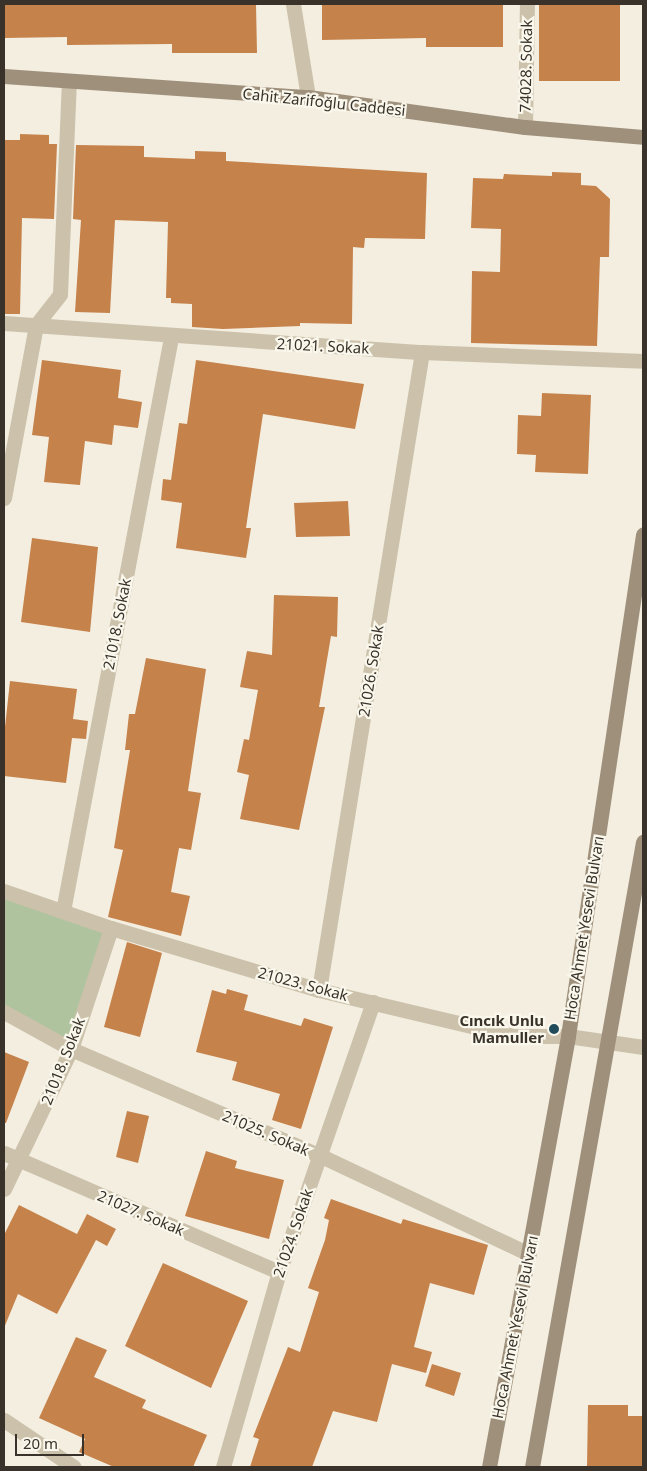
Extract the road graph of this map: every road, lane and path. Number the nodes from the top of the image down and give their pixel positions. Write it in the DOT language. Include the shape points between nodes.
graph roads {
  1 [pos="293,4"];
  2 [pos="527,4"];
  3 [pos="4,76"];
  4 [pos="70,81"];
  5 [pos="308,97"];
  6 [pos="525,127"];
  7 [pos="643,137"];
  8 [pos="4,323"];
  9 [pos="36,325"];
  10 [pos="171,337"];
  11 [pos="422,352"];
  12 [pos="643,361"];
  13 [pos="4,498"];
  14 [pos="643,535"];
  15 [pos="643,842"];
  16 [pos="4,891"];
  17 [pos="63,911"];
  18 [pos="111,928"];
  19 [pos="319,990"];
  20 [pos="373,1002"];
  21 [pos="4,1012"];
  22 [pos="568,1036"];
  23 [pos="610,1043"];
  24 [pos="643,1048"];
  25 [pos="71,1049"];
  26 [pos="4,1153"];
  27 [pos="321,1156"];
  28 [pos="19,1161"];
  29 [pos="4,1189"];
  30 [pos="529,1254"];
  31 [pos="279,1272"];
  32 [pos="4,1420"];
  33 [pos="74,1467"];
  34 [pos="223,1467"];
  35 [pos="489,1467"];
  36 [pos="532,1467"];
  1 -- 5 [label="street"];
  2 -- 6 [label="street, 74028. Sokak"];
  3 -- 4 [label="main road, Cahit Zarifoğlu Caddesi"];
  4 -- 5 [label="main road, Cahit Zarifoğlu Caddesi"];
  4 -- 9 [label="street" via="60,294"];
  5 -- 6 [label="main road, Cahit Zarifoğlu Caddesi"];
  6 -- 7 [label="main road, Cahit Zarifoğlu Caddesi"];
  8 -- 9 [label="street, 21021. Sokak"];
  9 -- 10 [label="street, 21021. Sokak"];
  9 -- 13 [label="street"];
  10 -- 11 [label="street, 21021. Sokak"];
  10 -- 17 [label="street, 21018. Sokak"];
  11 -- 12 [label="street, 21021. Sokak"];
  11 -- 19 [label="street, 21026. Sokak"];
  14 -- 22 [label="main road, Hoca Ahmet Yesevi Bulvarı"];
  15 -- 23 [label="main road"];
  16 -- 17 [label="street, 21023. Sokak"];
  17 -- 18 [label="street, 21023. Sokak"];
  18 -- 19 [label="street, 21023. Sokak"];
  18 -- 25 [label="street, 21018. Sokak"];
  19 -- 20 [label="street, 21023. Sokak"];
  20 -- 22 [label="street, 21023. Sokak" via="514,1036"];
  20 -- 27 [label="street, 21024. Sokak"];
  21 -- 25 [label="street, 21025. Sokak"];
  22 -- 23 [label="street, 21023. Sokak"];
  22 -- 30 [label="main road, Hoca Ahmet Yesevi Bulvarı"];
  23 -- 24 [label="street, 21023. Sokak"];
  23 -- 36 [label="main road"];
  25 -- 27 [label="street, 21025. Sokak"];
  25 -- 28 [label="street, 21018. Sokak"];
  26 -- 28 [label="street, 21027. Sokak"];
  27 -- 30 [label="street, 21025. Sokak"];
  27 -- 31 [label="street, 21024. Sokak"];
  28 -- 29 [label="street, 21018. Sokak"];
  28 -- 31 [label="street, 21027. Sokak"];
  30 -- 35 [label="main road, Hoca Ahmet Yesevi Bulvarı"];
  31 -- 34 [label="street, 21024. Sokak"];
  32 -- 33 [label="street"];
}
